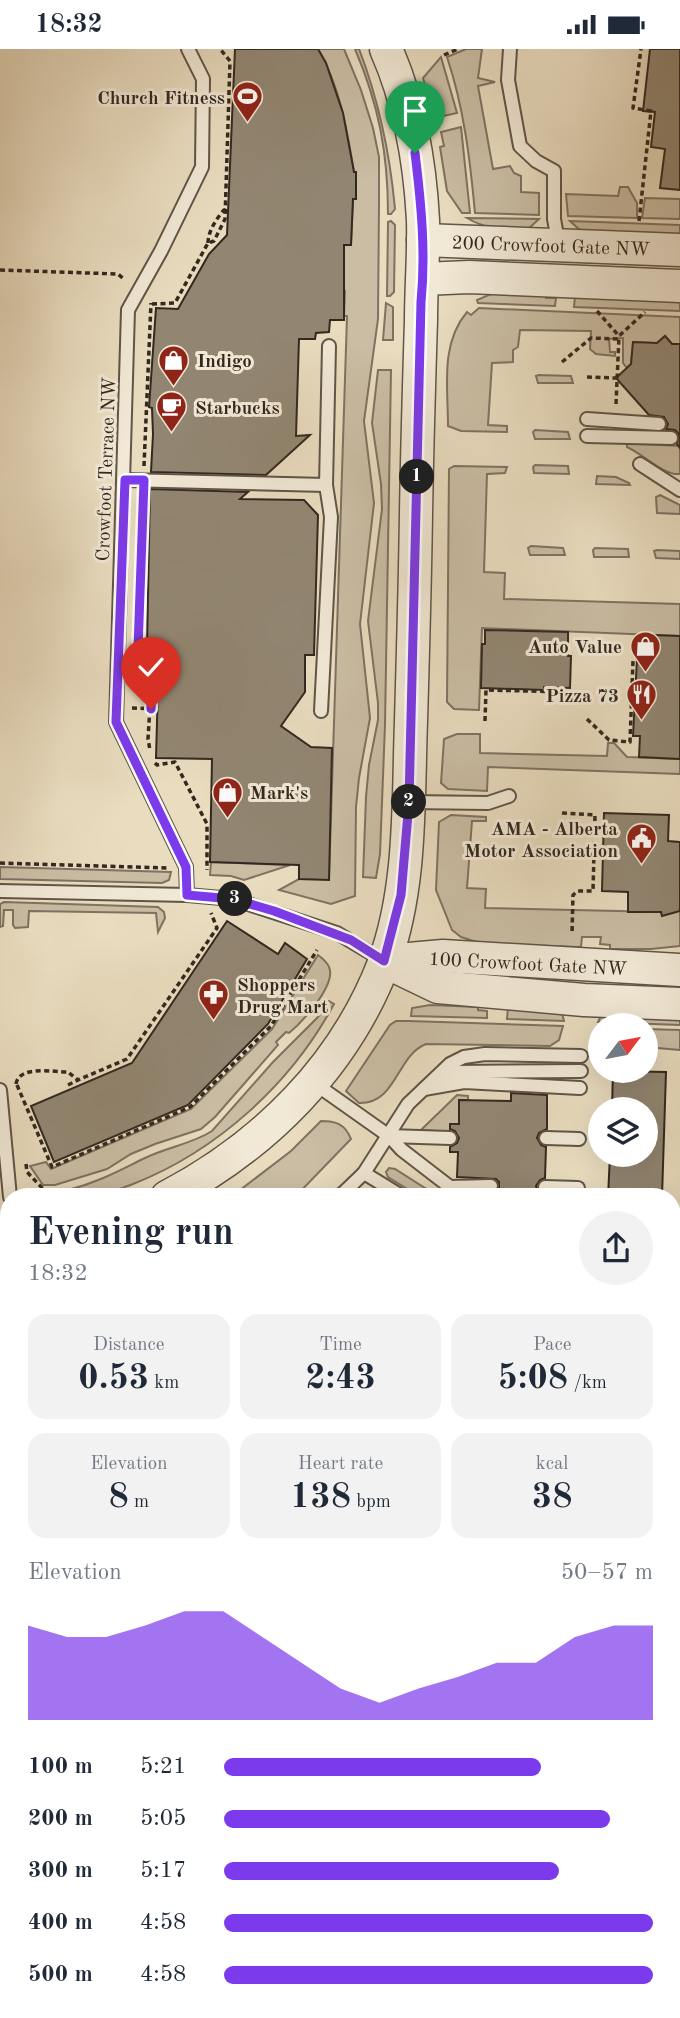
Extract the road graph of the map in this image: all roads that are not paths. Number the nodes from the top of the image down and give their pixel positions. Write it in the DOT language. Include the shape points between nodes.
graph roads {
  1 [pos="188,49"];
  2 [pos="510,49"];
  3 [pos="391,50"];
  4 [pos="423,240"];
  5 [pos="559,246"];
  6 [pos="680,250"];
  7 [pos="424,279"];
  8 [pos="680,286"];
  9 [pos="329,346"];
  10 [pos="587,419"];
  11 [pos="659,424"];
  12 [pos="587,436"];
  13 [pos="671,438"];
  14 [pos="640,464"];
  15 [pos="125,480"];
  16 [pos="326,485"];
  17 [pos="680,490"];
  18 [pos="321,711"];
  19 [pos="509,796"];
  20 [pos="409,802"];
  21 [pos="0,891"];
  22 [pos="187,895"];
  23 [pos="384,961"];
  24 [pos="680,970"];
  25 [pos="680,1005"];
  26 [pos="582,1056"];
  27 [pos="581,1071"];
  28 [pos="434,1079"];
  29 [pos="313,1083"];
  30 [pos="580,1088"];
  31 [pos="0,1090"];
  32 [pos="422,1090"];
  33 [pos="389,1136"];
  34 [pos="450,1138"];
  35 [pos="546,1138"];
  36 [pos="579,1139"];
  37 [pos="364,1173"];
  38 [pos="491,1186"];
  39 [pos="450,1187"];
  40 [pos="545,1187"];
  41 [pos="9,1188"];
  42 [pos="182,1188"];
  43 [pos="348,1188"];
  44 [pos="388,1188"];
  45 [pos="578,1188"];
  46 [pos="0,1794"];
  47 [pos="0,1802"];
  1 -- 15 [label="lane, Crowfoot Terrace NW" via="203,79 202,167 128,310"];
  2 -- 5 [label="lane" via="508,80 520,146 554,171"];
  3 -- 4 [label="street" via="415,153"];
  4 -- 5 [label="street, 200 Crowfoot Gate NW"];
  4 -- 7 [label="street"];
  5 -- 6 [label="street, 200 Crowfoot Gate NW"];
  7 -- 8 [label="street, 200 Crowfoot Gate NW"];
  7 -- 20 [label="street"];
  9 -- 16 [label="lane"];
  10 -- 11 [label="lane"];
  12 -- 13 [label="lane"];
  14 -- 17 [label="lane"];
  15 -- 16 [label="lane"];
  15 -- 22 [label="lane, Crowfoot Terrace NW" via="116,722 186,867"];
  16 -- 18 [label="lane" via="331,517"];
  19 -- 20 [label="lane" via="488,803"];
  20 -- 23 [label="street" via="401,895"];
  21 -- 22 [label="lane"];
  22 -- 23 [label="lane" via="261,907 344,936"];
  23 -- 24 [label="street, 100 Crowfoot Gate NW" via="443,956"];
  23 -- 25 [label="street, 100 Crowfoot Gate NW" via="438,987"];
  23 -- 29 [label="street" via="366,1002"];
  26 -- 28 [label="lane" via="485,1053 450,1064"];
  27 -- 28 [label="lane" via="455,1072"];
  28 -- 32 [label="lane"];
  29 -- 33 [label="lane"];
  29 -- 42 [label="street" via="264,1134"];
  30 -- 32 [label="lane" via="464,1081"];
  31 -- 41 [label="lane"];
  32 -- 33 [label="lane"];
  33 -- 34 [label="lane"];
  33 -- 37 [label="lane"];
  33 -- 39 [label="lane"];
  35 -- 36 [label="lane"];
  37 -- 43 [label="lane"];
  37 -- 44 [label="lane"];
  38 -- 39 [label="lane"];
  40 -- 45 [label="lane"];
  46 -- 47 [label="street"];
}
